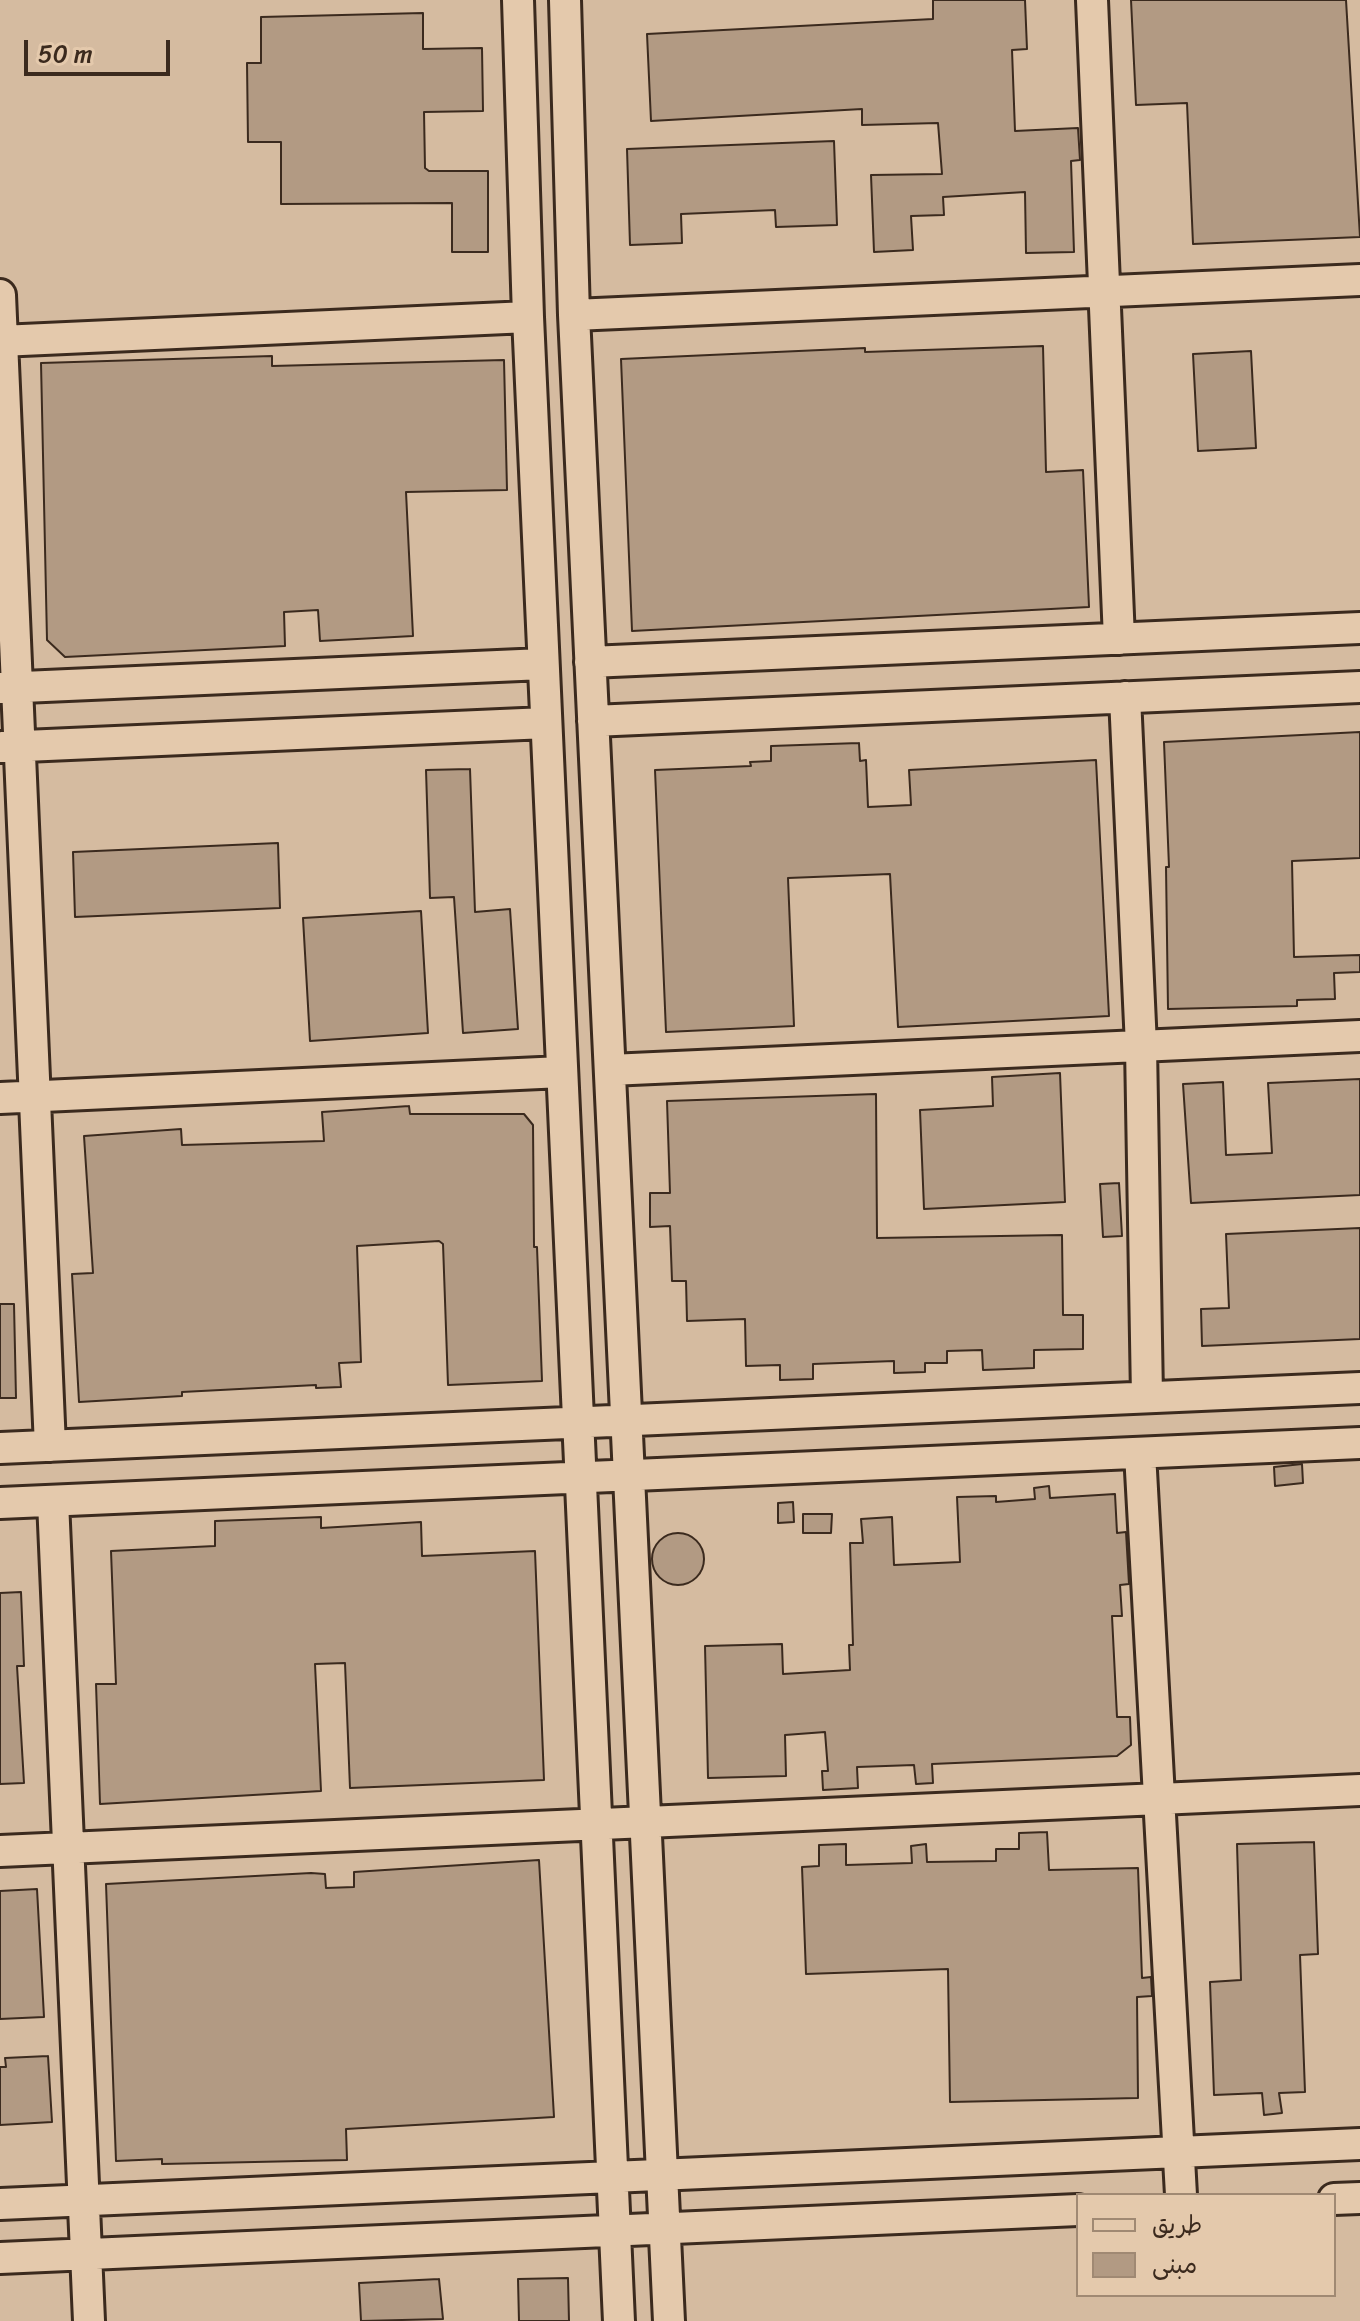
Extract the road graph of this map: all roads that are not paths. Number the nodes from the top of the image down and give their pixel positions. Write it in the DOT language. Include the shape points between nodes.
graph roads {
  1 [pos="518,0"];
  2 [pos="565,0"];
  3 [pos="1092,0"];
  4 [pos="1360,280"];
  5 [pos="1104,291"];
  6 [pos="0,295"];
  7 [pos="574,315"];
  8 [pos="528,317"];
  9 [pos="1,340"];
  10 [pos="1360,628"];
  11 [pos="1119,639"];
  12 [pos="590,662"];
  13 [pos="543,664"];
  14 [pos="1360,687"];
  15 [pos="9,688"];
  16 [pos="1125,697"];
  17 [pos="593,721"];
  18 [pos="546,723"];
  19 [pos="10,747"];
  20 [pos="1360,1036"];
  21 [pos="1141,1046"];
  22 [pos="610,1070"];
  23 [pos="562,1072"];
  24 [pos="35,1096"];
  25 [pos="0,1098"];
  26 [pos="1360,1388"];
  27 [pos="1147,1397"];
  28 [pos="626,1420"];
  29 [pos="578,1422"];
  30 [pos="1360,1443"];
  31 [pos="50,1446"];
  32 [pos="0,1448"];
  33 [pos="1140,1453"];
  34 [pos="629,1475"];
  35 [pos="581,1477"];
  36 [pos="53,1501"];
  37 [pos="0,1503"];
  38 [pos="1360,1790"];
  39 [pos="1159,1800"];
  40 [pos="645,1823"];
  41 [pos="596,1825"];
  42 [pos="68,1848"];
  43 [pos="0,1851"];
  44 [pos="1360,2144"];
  45 [pos="1179,2152"];
  46 [pos="662,2175"];
  47 [pos="612,2177"];
  48 [pos="1181,2193"];
  49 [pos="1360,2198"];
  50 [pos="1336,2199"];
  51 [pos="84,2200"];
  52 [pos="0,2204"];
  53 [pos="1076,2210"];
  54 [pos="664,2229"];
  55 [pos="615,2231"];
  56 [pos="86,2254"];
  57 [pos="0,2258"];
  58 [pos="89,2321"];
  59 [pos="619,2321"];
  60 [pos="669,2321"];
  1 -- 8 [label="street"];
  2 -- 7 [label="street"];
  3 -- 5 [label="street"];
  4 -- 5 [label="street"];
  5 -- 7 [label="street"];
  5 -- 11 [label="street"];
  6 -- 9 [label="street"];
  7 -- 12 [label="street"];
  8 -- 9 [label="street"];
  8 -- 13 [label="street"];
  9 -- 15 [label="street"];
  10 -- 11 [label="street"];
  11 -- 12 [label="street"];
  12 -- 17 [label="street"];
  13 -- 15 [label="street"];
  13 -- 18 [label="street"];
  14 -- 16 [label="street"];
  15 -- 19 [label="street"];
  16 -- 17 [label="street"];
  16 -- 21 [label="street"];
  17 -- 22 [label="street"];
  18 -- 19 [label="street"];
  18 -- 23 [label="street"];
  19 -- 24 [label="street"];
  20 -- 21 [label="street"];
  21 -- 22 [label="street"];
  21 -- 27 [label="street"];
  22 -- 28 [label="street"];
  23 -- 24 [label="street"];
  23 -- 29 [label="street"];
  24 -- 25 [label="street"];
  24 -- 31 [label="street"];
  26 -- 27 [label="street"];
  27 -- 28 [label="street"];
  28 -- 29 [label="street"];
  28 -- 34 [label="street"];
  29 -- 31 [label="street"];
  29 -- 35 [label="street"];
  30 -- 33 [label="street"];
  31 -- 32 [label="street"];
  33 -- 34 [label="street"];
  33 -- 39 [label="street"];
  34 -- 35 [label="street"];
  34 -- 40 [label="street"];
  35 -- 36 [label="street"];
  35 -- 41 [label="street"];
  36 -- 37 [label="street"];
  36 -- 42 [label="street"];
  38 -- 39 [label="street"];
  39 -- 40 [label="street"];
  39 -- 45 [label="street"];
  40 -- 41 [label="street"];
  40 -- 46 [label="street"];
  41 -- 42 [label="street"];
  41 -- 47 [label="street"];
  42 -- 43 [label="street"];
  42 -- 51 [label="street"];
  44 -- 45 [label="street"];
  45 -- 46 [label="street"];
  45 -- 48 [label="street"];
  46 -- 47 [label="street"];
  46 -- 54 [label="street"];
  47 -- 51 [label="street"];
  47 -- 55 [label="street"];
  49 -- 50 [label="street"];
  51 -- 52 [label="street"];
  51 -- 56 [label="street"];
  53 -- 54 [label="street"];
  54 -- 55 [label="street"];
  54 -- 60 [label="street"];
  55 -- 56 [label="street"];
  55 -- 59 [label="street"];
  56 -- 57 [label="street"];
  56 -- 58 [label="street"];
}
